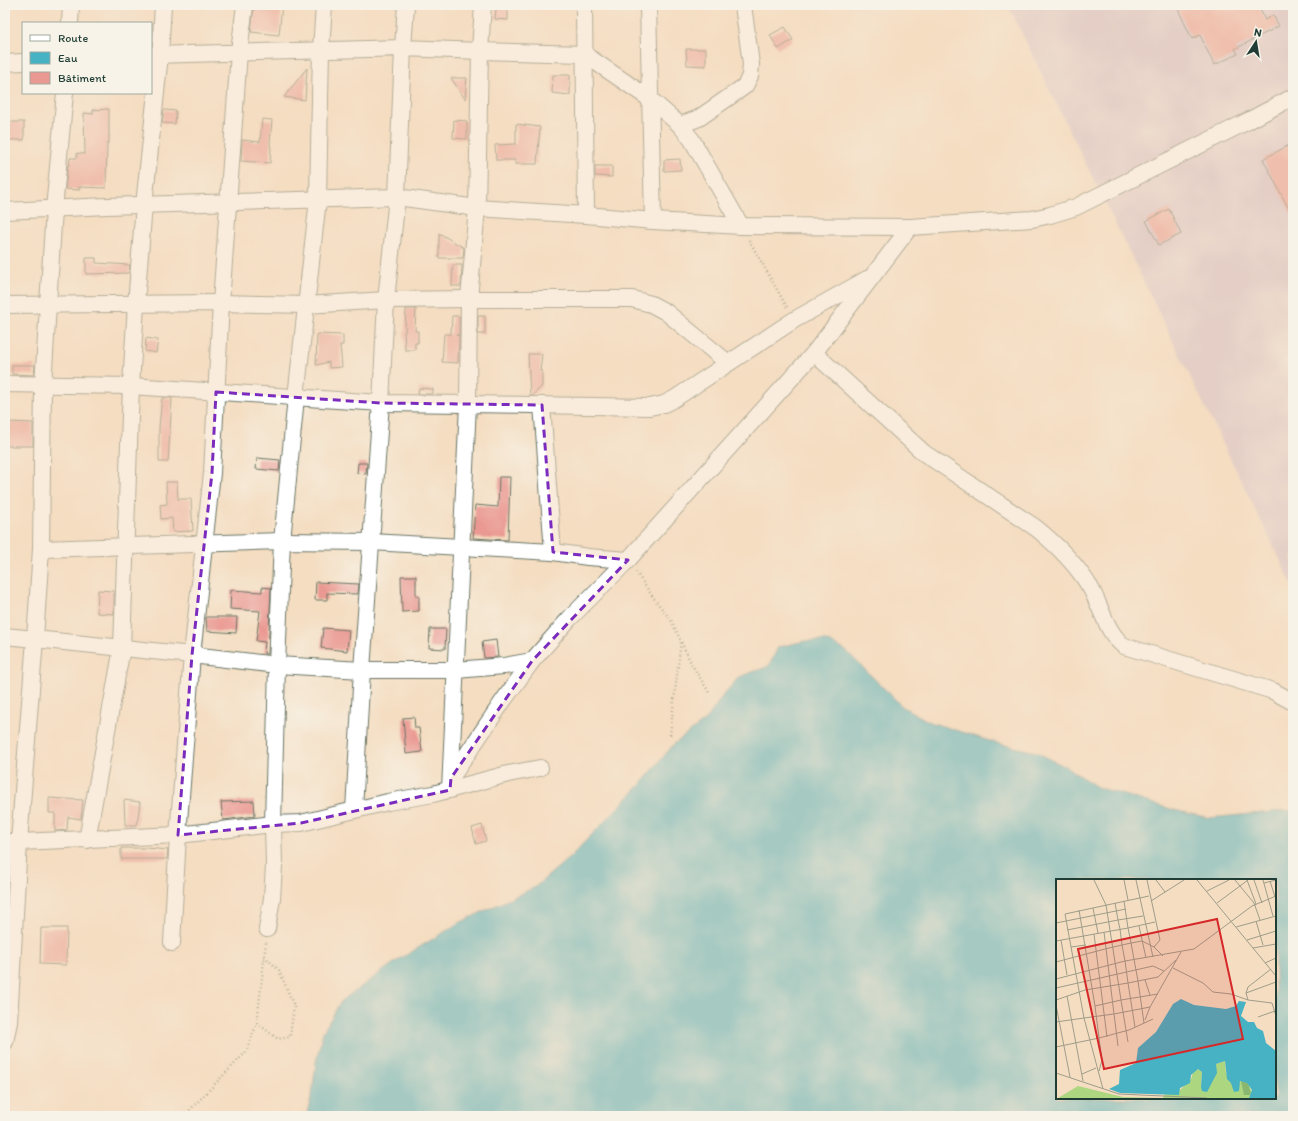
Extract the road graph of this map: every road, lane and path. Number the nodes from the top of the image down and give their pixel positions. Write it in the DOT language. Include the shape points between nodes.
graph roads {
  1 [pos="71,5"];
  2 [pos="163,5"];
  3 [pos="245,5"];
  4 [pos="324,5"];
  5 [pos="406,5"];
  6 [pos="483,5"];
  7 [pos="584,5"];
  8 [pos="648,5"];
  9 [pos="742,5"];
  10 [pos="70,22"];
  11 [pos="403,48"];
  12 [pos="321,49"];
  13 [pos="480,51"];
  14 [pos="239,52"];
  15 [pos="584,54"];
  16 [pos="156,55"];
  17 [pos="22,62"];
  18 [pos="5,63"];
  19 [pos="65,94"];
  20 [pos="1293,97"];
  21 [pos="650,99"];
  22 [pos="680,125"];
  23 [pos="398,197"];
  24 [pos="318,199"];
  25 [pos="229,202"];
  26 [pos="144,205"];
  27 [pos="477,208"];
  28 [pos="54,209"];
  29 [pos="5,211"];
  30 [pos="586,215"];
  31 [pos="653,221"];
  32 [pos="741,226"];
  33 [pos="910,226"];
  34 [pos="872,276"];
  35 [pos="469,299"];
  36 [pos="386,300"];
  37 [pos="221,303"];
  38 [pos="136,304"];
  39 [pos="5,305"];
  40 [pos="48,305"];
  41 [pos="306,305"];
  42 [pos="794,320"];
  43 [pos="814,353"];
  44 [pos="728,363"];
  45 [pos="5,384"];
  46 [pos="43,385"];
  47 [pos="131,386"];
  48 [pos="216,392"];
  49 [pos="296,398"];
  50 [pos="381,403"];
  51 [pos="468,404"];
  52 [pos="542,406"];
  53 [pos="282,541"];
  54 [pos="371,542"];
  55 [pos="204,544"];
  56 [pos="125,546"];
  57 [pos="462,547"];
  58 [pos="41,549"];
  59 [pos="553,552"];
  60 [pos="628,560"];
  61 [pos="5,636"];
  62 [pos="35,639"];
  63 [pos="681,640"];
  64 [pos="122,648"];
  65 [pos="192,655"];
  66 [pos="532,661"];
  67 [pos="277,665"];
  68 [pos="362,670"];
  69 [pos="456,670"];
  70 [pos="709,692"];
  71 [pos="1293,702"];
  72 [pos="670,735"];
  73 [pos="540,768"];
  74 [pos="451,784"];
  75 [pos="354,810"];
  76 [pos="273,824"];
  77 [pos="178,835"];
  78 [pos="87,840"];
  79 [pos="12,842"];
  80 [pos="267,929"];
  81 [pos="172,943"];
  82 [pos="264,955"];
  83 [pos="257,1023"];
  84 [pos="5,1042"];
  85 [pos="184,1116"];
  1 -- 10 [label="street"];
  2 -- 16 [label="street"];
  3 -- 14 [label="street"];
  4 -- 12 [label="street"];
  5 -- 11 [label="street"];
  6 -- 13 [label="street"];
  7 -- 15 [label="street"];
  8 -- 21 [label="street"];
  9 -- 22 [label="street" via="751,64 750,76 745,86 699,118"];
  11 -- 12 [label="street"];
  11 -- 13 [label="street"];
  11 -- 23 [label="street"];
  12 -- 14 [label="street"];
  12 -- 24 [label="street"];
  13 -- 15 [label="street"];
  13 -- 27 [label="street"];
  14 -- 16 [label="street"];
  14 -- 25 [label="street"];
  15 -- 21 [label="street"];
  15 -- 30 [label="street"];
  16 -- 26 [label="street"];
  17 -- 18 [label="street"];
  19 -- 28 [label="street"];
  20 -- 33 [label="street" via="1076,207 1032,219"];
  21 -- 22 [label="street"];
  21 -- 31 [label="street"];
  22 -- 32 [label="street" via="692,140"];
  23 -- 24 [label="street"];
  23 -- 27 [label="street"];
  23 -- 36 [label="street"];
  24 -- 25 [label="street"];
  24 -- 41 [label="street"];
  25 -- 26 [label="street"];
  25 -- 37 [label="street"];
  26 -- 28 [label="street"];
  26 -- 38 [label="street"];
  27 -- 30 [label="street"];
  27 -- 35 [label="street"];
  28 -- 29 [label="street"];
  28 -- 40 [label="street"];
  30 -- 31 [label="street"];
  31 -- 32 [label="street"];
  32 -- 33 [label="street"];
  32 -- 42 [label="path"];
  33 -- 34 [label="street"];
  34 -- 42 [label="street"];
  34 -- 43 [label="street"];
  35 -- 36 [label="street"];
  35 -- 44 [label="street" via="632,299 651,304 666,312"];
  35 -- 51 [label="street"];
  36 -- 41 [label="street"];
  36 -- 50 [label="street"];
  37 -- 38 [label="street"];
  37 -- 41 [label="street"];
  37 -- 48 [label="street"];
  38 -- 40 [label="street"];
  38 -- 47 [label="street"];
  39 -- 40 [label="street"];
  40 -- 46 [label="street"];
  41 -- 49 [label="street"];
  42 -- 44 [label="street"];
  43 -- 60 [label="street"];
  43 -- 71 [label="street" via="924,452 1052,541 1090,587 1115,637 1124,646 1273,691"];
  44 -- 52 [label="street" via="664,404 650,407"];
  45 -- 46 [label="street"];
  46 -- 47 [label="street"];
  46 -- 58 [label="street"];
  47 -- 48 [label="street"];
  47 -- 56 [label="street"];
  48 -- 49 [label="street"];
  48 -- 55 [label="street" via="212,474"];
  49 -- 50 [label="street"];
  49 -- 53 [label="street"];
  50 -- 51 [label="street"];
  50 -- 54 [label="street"];
  51 -- 52 [label="street"];
  51 -- 57 [label="street"];
  52 -- 59 [label="street"];
  53 -- 54 [label="street"];
  53 -- 55 [label="street"];
  53 -- 67 [label="street"];
  54 -- 57 [label="street"];
  54 -- 68 [label="street"];
  55 -- 56 [label="street"];
  55 -- 65 [label="street"];
  56 -- 58 [label="street"];
  56 -- 64 [label="street"];
  57 -- 59 [label="street"];
  57 -- 69 [label="street"];
  58 -- 62 [label="street"];
  59 -- 60 [label="street" via="588,558"];
  60 -- 63 [label="path" via="671,620"];
  60 -- 66 [label="street" via="564,624"];
  61 -- 62 [label="street"];
  62 -- 64 [label="street"];
  62 -- 79 [label="street"];
  63 -- 70 [label="path" via="692,665"];
  63 -- 72 [label="path"];
  64 -- 65 [label="street"];
  64 -- 78 [label="street"];
  65 -- 67 [label="street"];
  65 -- 77 [label="street"];
  66 -- 69 [label="street"];
  66 -- 74 [label="street" via="503,701"];
  67 -- 68 [label="street"];
  67 -- 76 [label="street"];
  68 -- 69 [label="street"];
  68 -- 75 [label="street"];
  69 -- 74 [label="street"];
  73 -- 74 [label="street"];
  74 -- 75 [label="street"];
  75 -- 76 [label="street" via="301,823"];
  76 -- 77 [label="street"];
  76 -- 80 [label="street" via="274,866"];
  77 -- 78 [label="street"];
  77 -- 81 [label="street"];
  78 -- 79 [label="street"];
  79 -- 84 [label="street" via="9,1022"];
  80 -- 82 [label="path"];
  82 -- 83 [label="path"];
  82 -- 83 [label="path" via="279,970 294,1006 290,1037 278,1039"];
  83 -- 85 [label="path" via="246,1052"];
}
